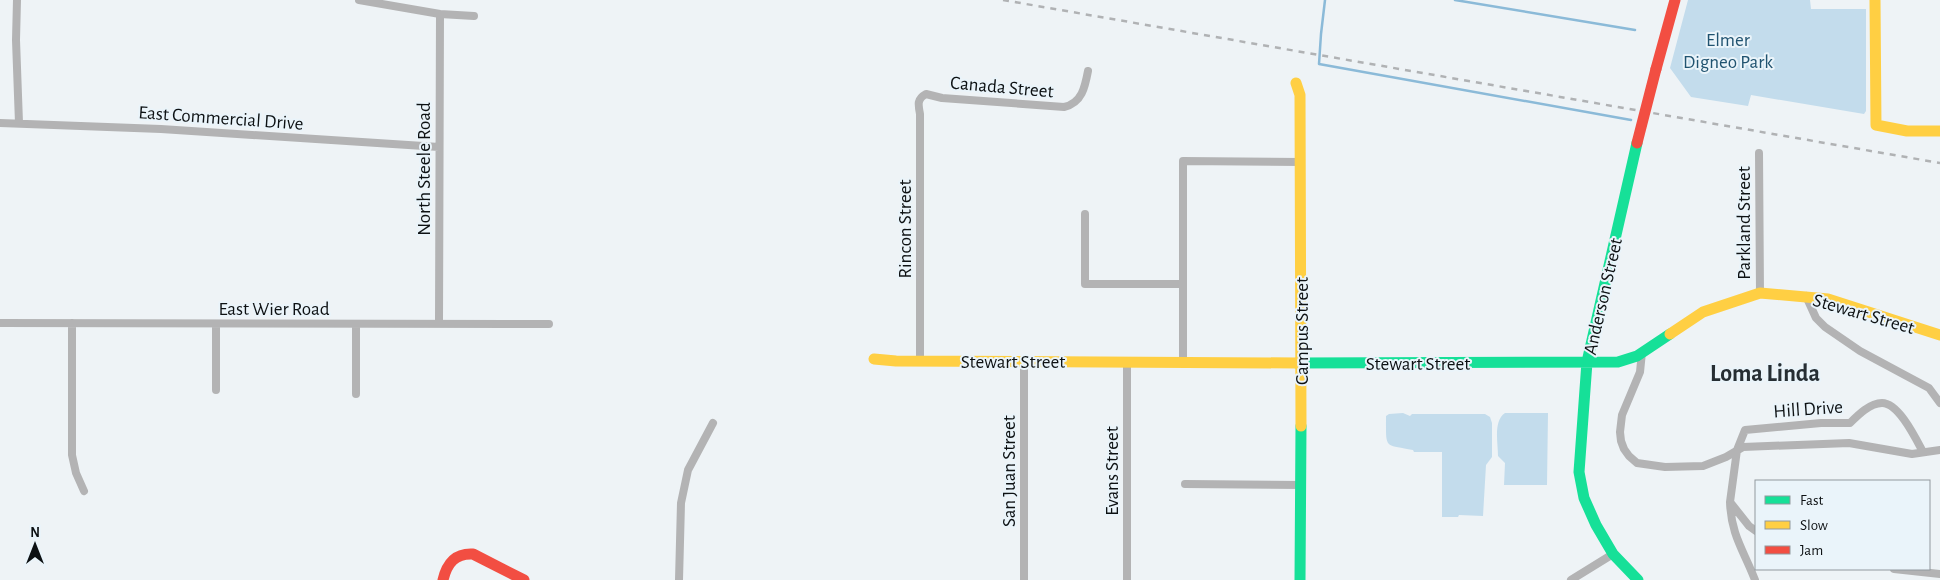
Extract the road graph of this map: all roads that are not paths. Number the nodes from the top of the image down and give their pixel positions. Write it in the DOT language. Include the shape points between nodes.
graph roads {
  1 [pos="17,0"];
  2 [pos="359,0"];
  3 [pos="1675,0"];
  4 [pos="1876,0"];
  5 [pos="440,14"];
  6 [pos="474,16"];
  7 [pos="1088,71"];
  8 [pos="1296,83"];
  9 [pos="921,97"];
  10 [pos="0,123"];
  11 [pos="20,123"];
  12 [pos="1940,131"];
  13 [pos="440,147"];
  14 [pos="1759,153"];
  15 [pos="1301,162"];
  16 [pos="1085,214"];
  17 [pos="1183,284"];
  18 [pos="1760,294"];
  19 [pos="1806,296"];
  20 [pos="0,323"];
  21 [pos="72,323"];
  22 [pos="439,324"];
  23 [pos="549,324"];
  24 [pos="216,325"];
  25 [pos="356,325"];
  26 [pos="1940,335"];
  27 [pos="1642,352"];
  28 [pos="874,359"];
  29 [pos="920,361"];
  30 [pos="1024,362"];
  31 [pos="1127,362"];
  32 [pos="1183,362"];
  33 [pos="1587,362"];
  34 [pos="1302,363"];
  35 [pos="216,390"];
  36 [pos="356,394"];
  37 [pos="1940,404"];
  38 [pos="713,423"];
  39 [pos="1737,450"];
  40 [pos="1940,450"];
  41 [pos="1923,452"];
  42 [pos="1185,484"];
  43 [pos="1301,485"];
  44 [pos="84,491"];
  45 [pos="1730,502"];
  46 [pos="1755,529"];
  47 [pos="1613,554"];
  48 [pos="1903,570"];
  49 [pos="1940,574"];
  50 [pos="443,580"];
  51 [pos="524,580"];
  52 [pos="680,580"];
  53 [pos="1024,580"];
  54 [pos="1127,580"];
  55 [pos="1300,580"];
  56 [pos="1572,580"];
  57 [pos="1638,580"];
  58 [pos="1755,580"];
  1 -- 11 [label="street"];
  2 -- 5 [label="street"];
  3 -- 33 [label="street, Anderson Street, bridge" via="1637,143"];
  4 -- 12 [label="street" via="1876,125 1907,131"];
  5 -- 6 [label="street"];
  5 -- 13 [label="street, North Steele Road"];
  7 -- 9 [label="street, Canada Street" via="1080,97 1071,106 942,98 926,94"];
  8 -- 15 [label="street, Campus Street" via="1300,95"];
  9 -- 29 [label="street, Rincon Street" via="918,102"];
  10 -- 11 [label="street, East Commercial Drive"];
  11 -- 13 [label="street, East Commercial Drive"];
  13 -- 22 [label="street, North Steele Road"];
  14 -- 18 [label="street, Parkland Street"];
  15 -- 17 [label="street" via="1183,161"];
  15 -- 34 [label="street, Campus Street"];
  16 -- 17 [label="street" via="1085,284"];
  17 -- 32 [label="street"];
  18 -- 19 [label="street, Stewart Street"];
  18 -- 27 [label="street, Stewart Street" via="1703,312"];
  19 -- 26 [label="street, Stewart Street" via="1854,306"];
  19 -- 37 [label="street" via="1816,318 1825,326 1860,351 1929,388"];
  20 -- 21 [label="street, East Wier Road"];
  21 -- 24 [label="street, East Wier Road"];
  21 -- 44 [label="street" via="72,455"];
  22 -- 23 [label="street, East Wier Road"];
  22 -- 25 [label="street, East Wier Road"];
  24 -- 25 [label="street, East Wier Road"];
  24 -- 35 [label="street"];
  25 -- 36 [label="street"];
  27 -- 33 [label="street, Stewart Street" via="1618,362"];
  27 -- 39 [label="street" via="1640,372 1620,423 1621,442 1633,461 1666,467 1703,466"];
  28 -- 29 [label="street, Stewart Street"];
  29 -- 30 [label="street, Stewart Street"];
  30 -- 31 [label="street, Stewart Street"];
  30 -- 53 [label="street, San Juan Street"];
  31 -- 32 [label="street, Stewart Street"];
  31 -- 54 [label="street, Evans Street"];
  32 -- 34 [label="street, Stewart Street"];
  33 -- 34 [label="street, Stewart Street"];
  33 -- 47 [label="street, Anderson Street" via="1579,472 1587,508"];
  34 -- 43 [label="street, Campus Street"];
  38 -- 52 [label="street" via="688,470 684,486"];
  39 -- 41 [label="street" via="1744,446 1848,443 1912,454"];
  39 -- 41 [label="street, Hill Drive" via="1746,430 1850,423 1866,409 1881,402 1890,404 1900,414"];
  39 -- 45 [label="street"];
  40 -- 41 [label="street"];
  42 -- 43 [label="street"];
  43 -- 55 [label="street, Campus Street"];
  45 -- 46 [label="street"];
  45 -- 58 [label="street" via="1730,521"];
  47 -- 56 [label="street"];
  47 -- 57 [label="street, Anderson Street"];
  48 -- 49 [label="street"];
  50 -- 51 [label="street" via="448,563 465,553"];
}
